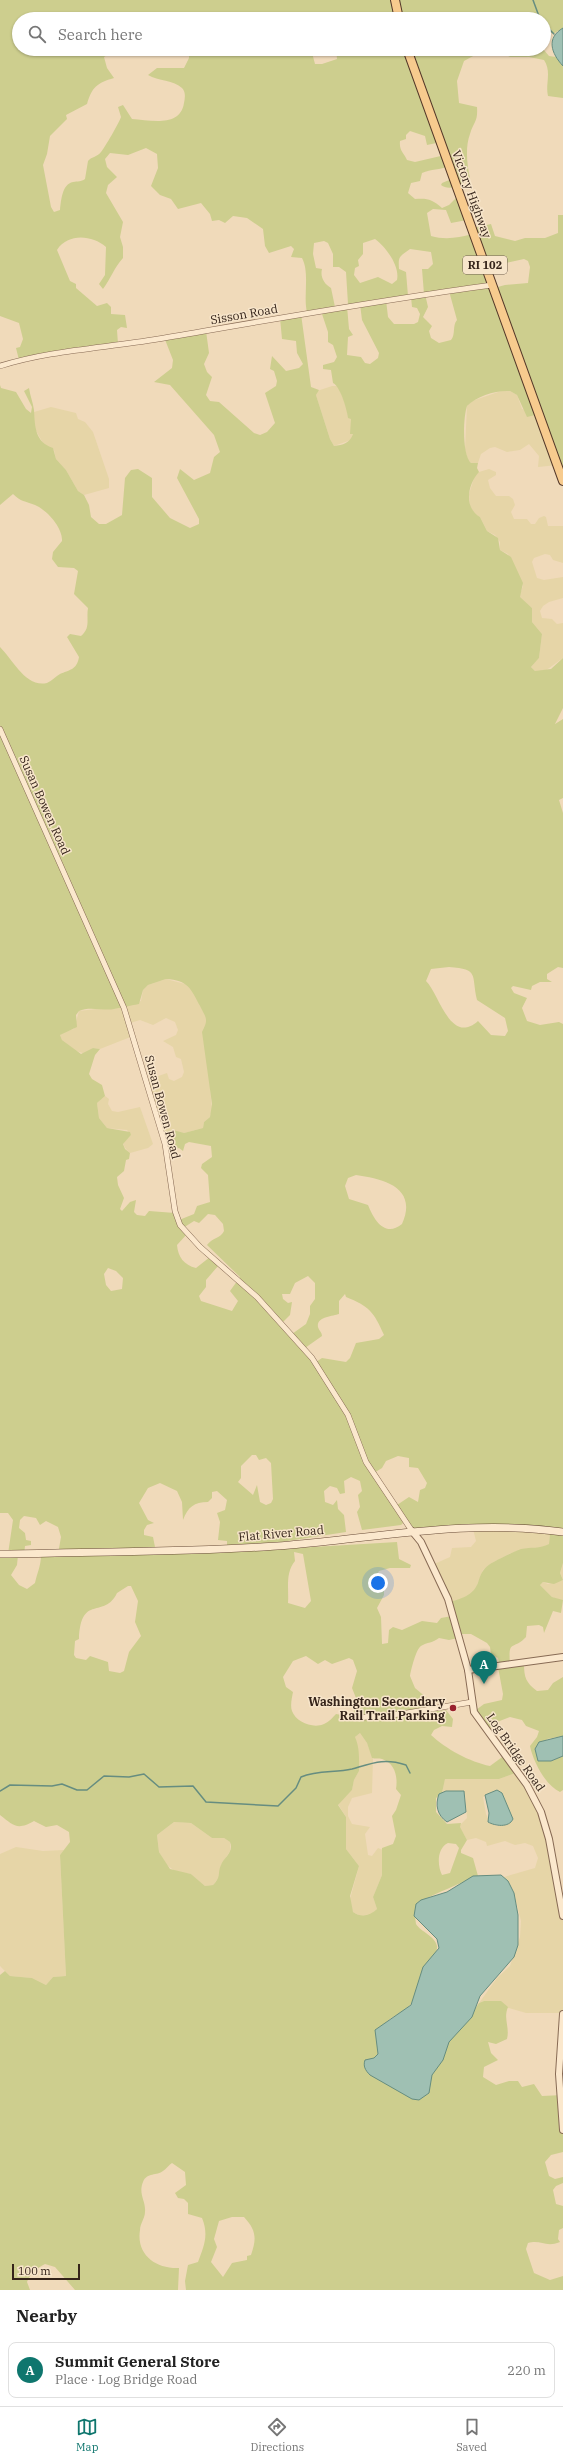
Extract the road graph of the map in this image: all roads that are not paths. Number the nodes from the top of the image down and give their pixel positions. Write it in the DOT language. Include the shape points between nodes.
graph roads {
  1 [pos="395,0"];
  2 [pos="398,12"];
  3 [pos="410,56"];
  4 [pos="492,285"];
  5 [pos="0,366"];
  6 [pos="563,481"];
  7 [pos="0,730"];
  8 [pos="412,1531"];
  9 [pos="563,1532"];
  10 [pos="0,1554"];
  11 [pos="563,1657"];
  12 [pos="468,1670"];
  13 [pos="472,1702"];
  14 [pos="356,1718"];
  15 [pos="563,1916"];
  16 [pos="563,2014"];
  17 [pos="563,2130"];
  1 -- 2 [label="main road"];
  3 -- 4 [label="main road, Victory Highway / RI 102"];
  4 -- 5 [label="street, Sisson Road" via="342,306 148,340 62,352"];
  4 -- 6 [label="main road, Victory Highway / RI 102"];
  7 -- 8 [label="street, Susan Bowen Road" via="124,1008 165,1144 174,1211 180,1226 256,1297 312,1358 348,1415 366,1462"];
  8 -- 9 [label="main road, Flat River Road" via="497,1526"];
  8 -- 10 [label="main road, Flat River Road" via="290,1545 210,1550"];
  8 -- 12 [label="street, Log Bridge Road" via="421,1542 448,1599"];
  11 -- 12 [label="street"];
  12 -- 13 [label="street, Log Bridge Road"];
  13 -- 14 [label="street" via="402,1714"];
  13 -- 15 [label="street, Log Bridge Road" via="474,1712 537,1802 546,1829"];
  16 -- 17 [label="street" via="559,2083"];
}
